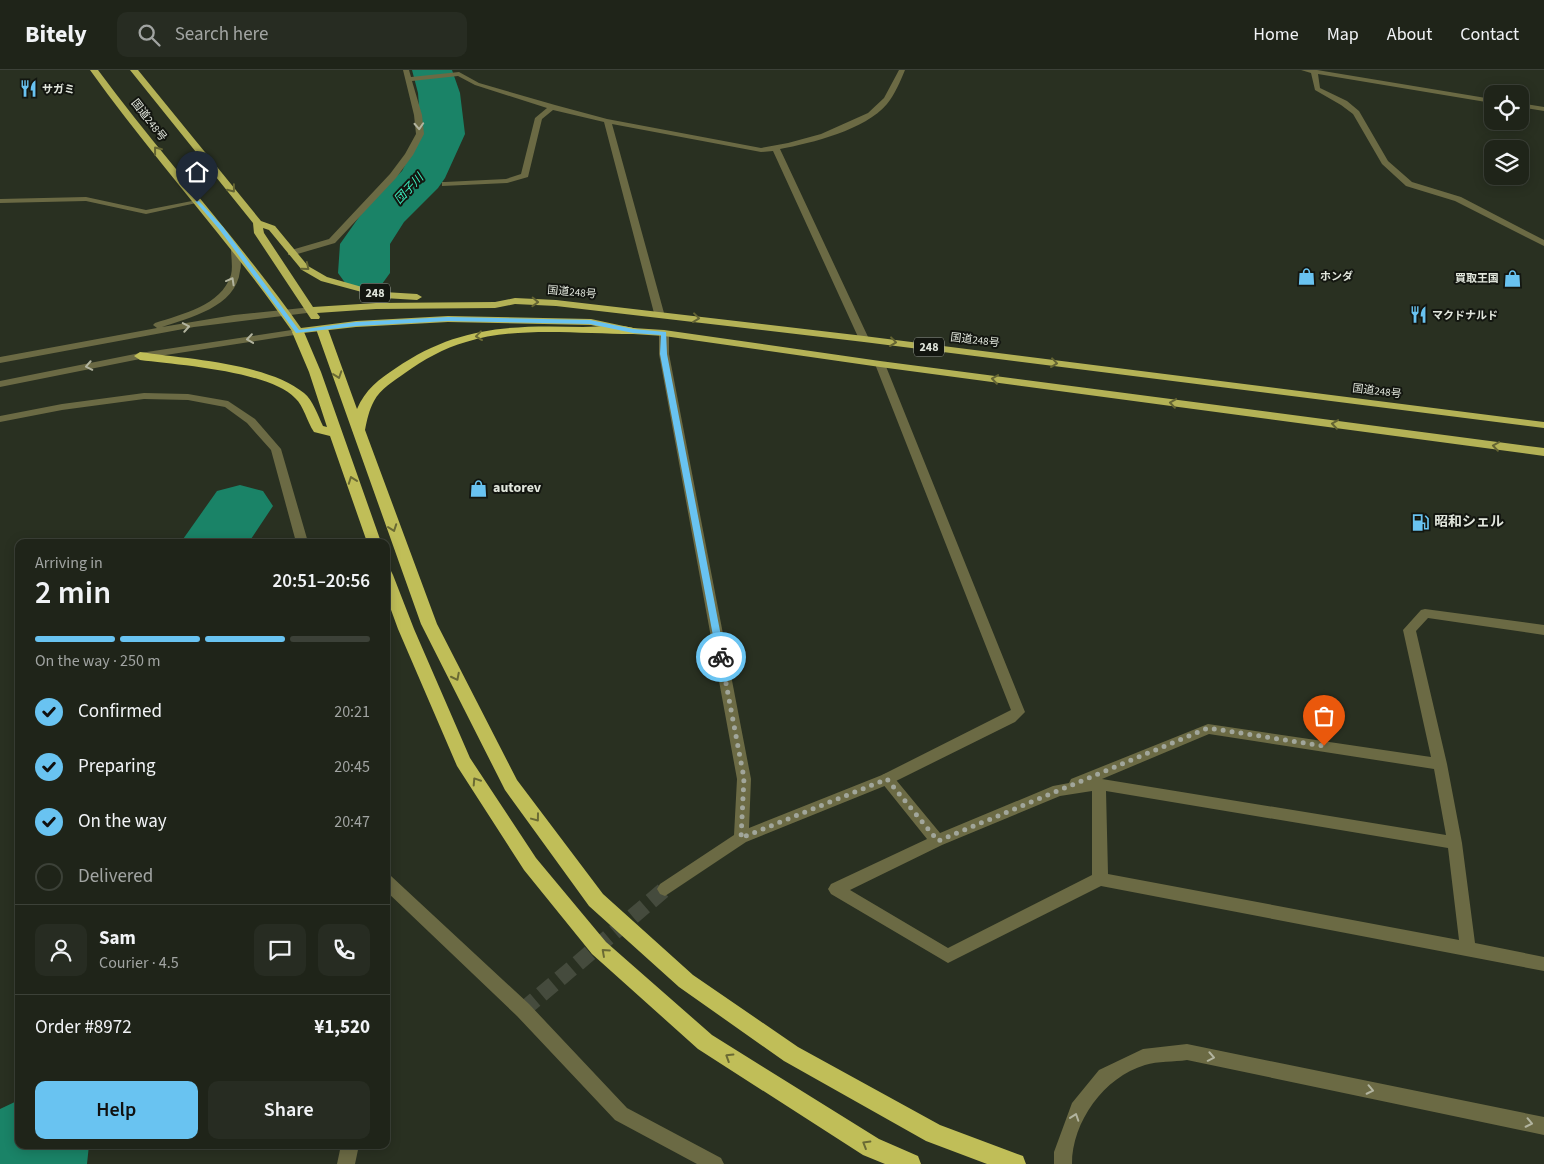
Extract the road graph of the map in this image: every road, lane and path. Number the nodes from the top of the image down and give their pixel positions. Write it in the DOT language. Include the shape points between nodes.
graph roads {
  1 [pos="94,70"];
  2 [pos="134,70"];
  3 [pos="902,70"];
  4 [pos="1304,70"];
  5 [pos="1314,71"];
  6 [pos="407,74"];
  7 [pos="1484,100"];
  8 [pos="1529,106"];
  9 [pos="552,107"];
  10 [pos="1544,109"];
  11 [pos="607,120"];
  12 [pos="776,149"];
  13 [pos="445,184"];
  14 [pos="0,201"];
  15 [pos="197,202"];
  16 [pos="258,223"];
  17 [pos="1544,243"];
  18 [pos="235,248"];
  19 [pos="291,253"];
  20 [pos="515,301"];
  21 [pos="312,310"];
  22 [pos="284,312"];
  23 [pos="659,313"];
  24 [pos="322,329"];
  25 [pos="633,331"];
  26 [pos="298,332"];
  27 [pos="664,333"];
  28 [pos="864,338"];
  29 [pos="113,340"];
  30 [pos="140,356"];
  31 [pos="0,360"];
  32 [pos="880,364"];
  33 [pos="0,384"];
  34 [pos="0,419"];
  35 [pos="1544,425"];
  36 [pos="358,432"];
  37 [pos="335,433"];
  38 [pos="1544,452"];
  39 [pos="301,539"];
  40 [pos="373,539"];
  41 [pos="390,586"];
  42 [pos="1544,630"];
  43 [pos="1440,764"];
  44 [pos="887,779"];
  45 [pos="1099,784"];
  46 [pos="1058,790"];
  47 [pos="741,838"];
  48 [pos="938,841"];
  49 [pos="1455,843"];
  50 [pos="1100,879"];
  51 [pos="390,885"];
  52 [pos="666,890"];
  53 [pos="1468,950"];
  54 [pos="1544,964"];
  55 [pos="1544,1126"];
  56 [pos="349,1149"];
  57 [pos="346,1164"];
  58 [pos="713,1164"];
  59 [pos="910,1164"];
  60 [pos="1015,1164"];
  61 [pos="1063,1164"];
  15 -- 1 [label="highway, 国道248号, one-way"];
  2 -- 16 [label="highway, 国道248号 / 248, one-way"];
  3 -- 12 [label="street" via="882,106 868,117"];
  4 -- 5 [label="street"];
  5 -- 7 [label="street"];
  5 -- 17 [label="street" via="1317,89 1356,113 1385,162 1409,184 1458,199"];
  6 -- 9 [label="street" via="459,74 477,84"];
  6 -- 19 [label="street, one-way" via="420,134 409,155 332,240"];
  8 -- 10 [label="street"];
  9 -- 11 [label="street"];
  9 -- 13 [label="street" via="539,118 526,175 507,181"];
  11 -- 12 [label="street" via="761,150"];
  11 -- 23 [label="street"];
  12 -- 28 [label="street"];
  14 -- 15 [label="street" via="86,199 146,212"];
  15 -- 18 [label="highway, 国道248号"];
  16 -- 19 [label="highway, 248" via="272,228"];
  16 -- 21 [label="highway, 国道248号 / 248" via="259,233"];
  18 -- 22 [label="highway, 国道248号"];
  29 -- 18 [label="street, one-way" via="198,312 216,300 235,275"];
  19 -- 20 [label="highway, 248, one-way" via="305,268 324,280 360,290 384,295 497,297"];
  20 -- 21 [label="highway, 国道248号 / 248" via="495,305"];
  20 -- 23 [label="highway, 国道248号 / 248, one-way"];
  21 -- 22 [label="street"];
  21 -- 24 [label="highway, 国道248号 / 248"];
  22 -- 26 [label="highway, 国道248号"];
  29 -- 22 [label="street, one-way"];
  23 -- 28 [label="highway, 国道248号 / 248, one-way"];
  24 -- 25 [label="highway, 248" via="448,319 590,322"];
  24 -- 26 [label="highway, 248"];
  24 -- 36 [label="highway, one-way"];
  25 -- 27 [label="highway, 248"];
  25 -- 36 [label="highway, one-way" via="524,331 469,338 438,349 387,379 372,394 361,410"];
  26 -- 30 [label="street, one-way"];
  26 -- 37 [label="highway"];
  27 -- 32 [label="highway, 248"];
  27 -- 47 [label="street" via="664,354 744,778"];
  28 -- 35 [label="highway, 国道248号 / 248, one-way"];
  29 -- 31 [label="street"];
  30 -- 33 [label="street, one-way"];
  30 -- 37 [label="highway" via="248,372 276,380 301,396 318,429"];
  38 -- 32 [label="highway, 248, one-way"];
  32 -- 44 [label="street" via="1018,712"];
  34 -- 39 [label="street" via="144,396 188,397 228,404 251,421 276,449"];
  36 -- 60 [label="highway, one-way" via="429,624 446,658 511,785 596,900 686,981 791,1054 934,1133"];
  40 -- 37 [label="highway, one-way"];
  59 -- 41 [label="highway, one-way" via="871,1147 706,1042 599,948 530,864 463,761"];
  42 -- 43 [label="street" via="1425,613 1410,630"];
  43 -- 46 [label="street" via="1208,728"];
  43 -- 49 [label="street"];
  44 -- 47 [label="street"];
  44 -- 48 [label="street"];
  45 -- 46 [label="street"];
  45 -- 49 [label="street"];
  45 -- 50 [label="street"];
  46 -- 48 [label="street"];
  47 -- 52 [label="street"];
  48 -- 50 [label="street" via="836,889 948,956"];
  49 -- 53 [label="street"];
  50 -- 53 [label="street"];
  51 -- 58 [label="street" via="523,1010 621,1114"];
  53 -- 54 [label="street"];
  61 -- 55 [label="street, one-way" via="1063,1152 1078,1109 1105,1076 1143,1057 1188,1052"];
  56 -- 57 [label="street"];
}
